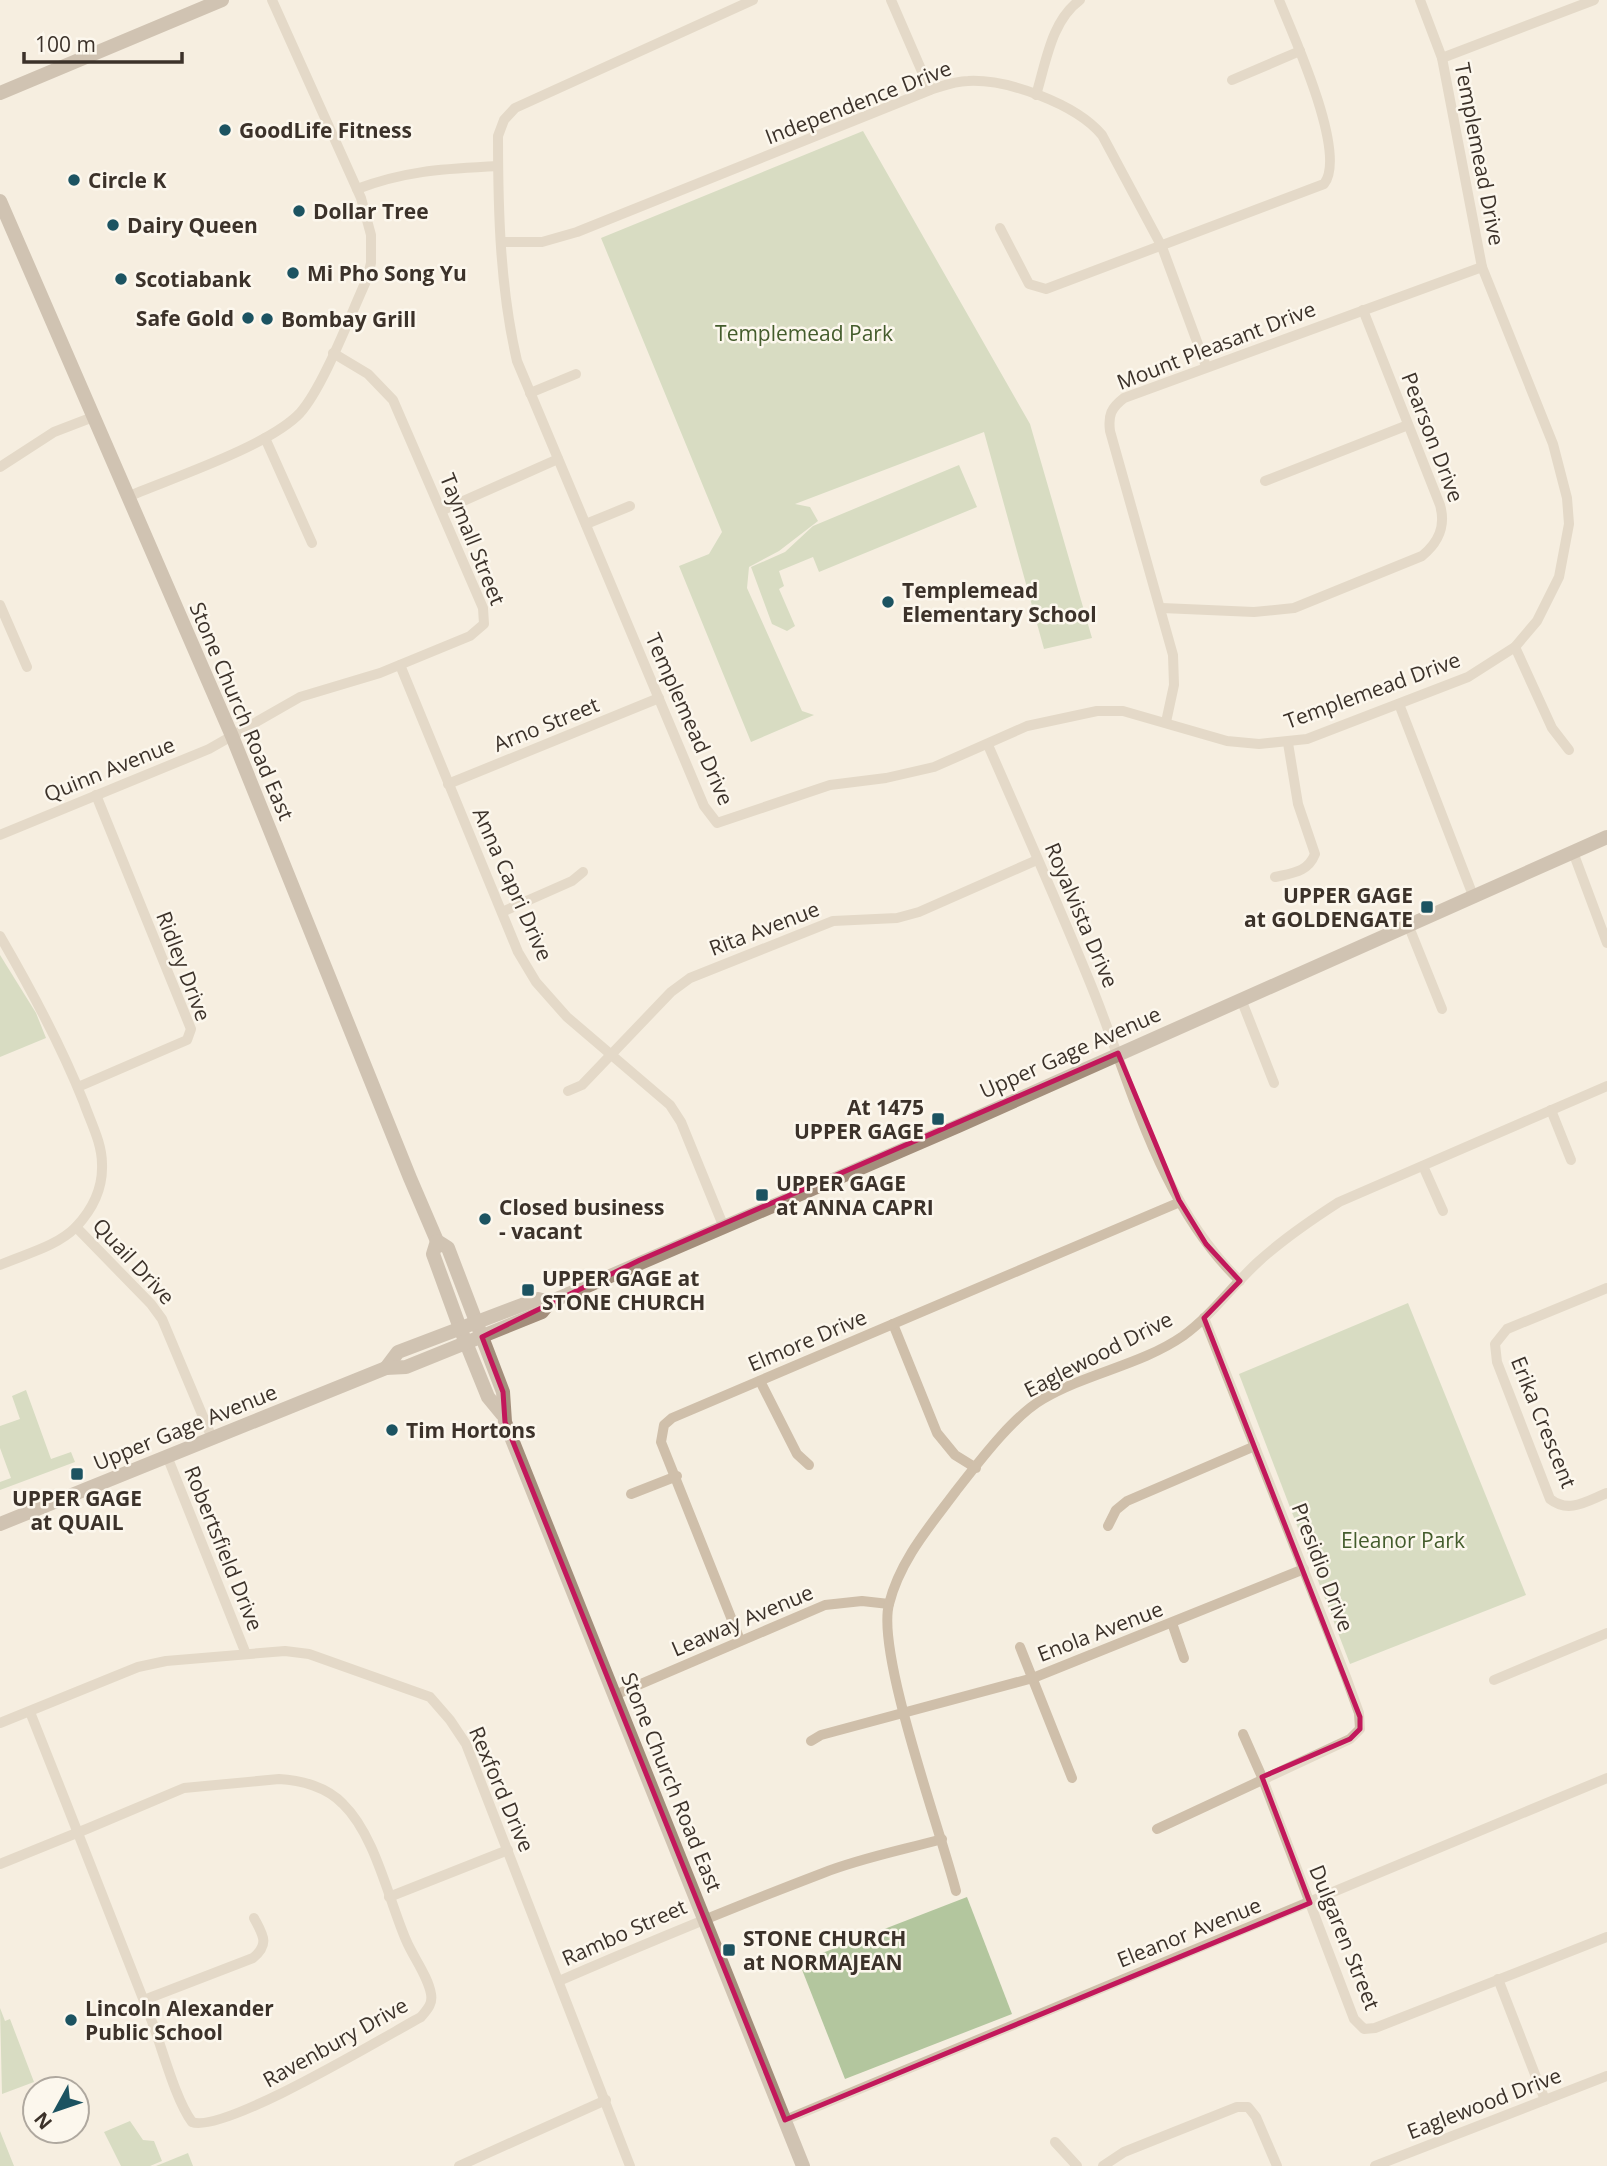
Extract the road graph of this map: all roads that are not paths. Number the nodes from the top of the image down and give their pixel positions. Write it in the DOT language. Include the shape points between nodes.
graph roads {
  1 [pos="222,0"];
  2 [pos="272,0"];
  3 [pos="753,0"];
  4 [pos="891,0"];
  5 [pos="1080,0"];
  6 [pos="1279,0"];
  7 [pos="1420,0"];
  8 [pos="1594,0"];
  9 [pos="1300,51"];
  10 [pos="1442,58"];
  11 [pos="1232,80"];
  12 [pos="930,90"];
  13 [pos="0,93"];
  14 [pos="1036,95"];
  15 [pos="498,166"];
  16 [pos="358,189"];
  17 [pos="0,201"];
  18 [pos="1000,228"];
  19 [pos="501,242"];
  20 [pos="1161,246"];
  21 [pos="1482,267"];
  22 [pos="1363,310"];
  23 [pos="333,353"];
  24 [pos="1206,366"];
  25 [pos="576,374"];
  26 [pos="530,393"];
  27 [pos="93,417"];
  28 [pos="1408,425"];
  29 [pos="265,438"];
  30 [pos="558,459"];
  31 [pos="0,467"];
  32 [pos="1265,481"];
  33 [pos="127,497"];
  34 [pos="630,506"];
  35 [pos="443,510"];
  36 [pos="586,524"];
  37 [pos="313,543"];
  38 [pos="0,604"];
  39 [pos="1162,608"];
  40 [pos="1515,647"];
  41 [pos="400,665"];
  42 [pos="27,667"];
  43 [pos="659,698"];
  44 [pos="1399,704"];
  45 [pos="1166,722"];
  46 [pos="232,736"];
  47 [pos="1288,743"];
  48 [pos="988,745"];
  49 [pos="1569,750"];
  50 [pos="448,784"];
  51 [pos="96,795"];
  52 [pos="0,835"];
  53 [pos="1607,837"];
  54 [pos="1573,852"];
  55 [pos="1037,860"];
  56 [pos="583,872"];
  57 [pos="1275,877"];
  58 [pos="1474,898"];
  59 [pos="502,912"];
  60 [pos="1409,927"];
  61 [pos="0,936"];
  62 [pos="1607,943"];
  63 [pos="1241,999"];
  64 [pos="1442,1009"];
  65 [pos="1118,1053"];
  66 [pos="610,1055"];
  67 [pos="1273,1083"];
  68 [pos="1607,1086"];
  69 [pos="78,1087"];
  70 [pos="568,1091"];
  71 [pos="1551,1110"];
  72 [pos="1571,1160"];
  73 [pos="1423,1166"];
  74 [pos="1180,1202"];
  75 [pos="1443,1211"];
  76 [pos="723,1225"];
  77 [pos="76,1227"];
  78 [pos="437,1241"];
  79 [pos="0,1265"];
  80 [pos="1240,1281"];
  81 [pos="1607,1288"];
  82 [pos="550,1302"];
  83 [pos="1204,1318"];
  84 [pos="477,1321"];
  85 [pos="893,1324"];
  86 [pos="460,1328"];
  87 [pos="482,1336"];
  88 [pos="466,1342"];
  89 [pos="386,1367"];
  90 [pos="760,1381"];
  91 [pos="502,1414"];
  92 [pos="212,1438"];
  93 [pos="1255,1446"];
  94 [pos="167,1456"];
  95 [pos="808,1465"];
  96 [pos="976,1468"];
  97 [pos="677,1476"];
  98 [pos="1607,1493"];
  99 [pos="631,1494"];
  100 [pos="0,1524"];
  101 [pos="1108,1526"];
  102 [pos="1304,1569"];
  103 [pos="889,1604"];
  104 [pos="1172,1623"];
  105 [pos="1607,1633"];
  106 [pos="740,1640"];
  107 [pos="1020,1647"];
  108 [pos="246,1654"];
  109 [pos="1184,1658"];
  110 [pos="1033,1678"];
  111 [pos="1494,1680"];
  112 [pos="615,1695"];
  113 [pos="30,1712"];
  114 [pos="905,1713"];
  115 [pos="0,1723"];
  116 [pos="1243,1734"];
  117 [pos="811,1741"];
  118 [pos="1262,1777"];
  119 [pos="1072,1778"];
  120 [pos="1607,1779"];
  121 [pos="1157,1829"];
  122 [pos="78,1832"];
  123 [pos="943,1839"];
  124 [pos="508,1850"];
  125 [pos="0,1864"];
  126 [pos="956,1891"];
  127 [pos="390,1897"];
  128 [pos="1310,1903"];
  129 [pos="254,1918"];
  130 [pos="704,1918"];
  131 [pos="1607,1937"];
  132 [pos="1498,1979"];
  133 [pos="559,1981"];
  134 [pos="144,2000"];
  135 [pos="1607,2076"];
  136 [pos="606,2100"];
  137 [pos="1545,2100"];
  138 [pos="785,2120"];
  139 [pos="1055,2142"];
  140 [pos="1407,2154"];
  141 [pos="460,2166"];
  142 [pos="629,2166"];
  143 [pos="803,2166"];
  144 [pos="1077,2166"];
  145 [pos="1103,2166"];
  146 [pos="1277,2166"];
  147 [pos="1375,2166"];
  148 [pos="1412,2166"];
  1 -- 13 [label="main road"];
  2 -- 16 [label="street"];
  3 -- 15 [label="street, Templemead Drive" via="515,108 498,136"];
  4 -- 12 [label="street"];
  5 -- 14 [label="street" via="1057,28"];
  6 -- 9 [label="street"];
  7 -- 10 [label="street, Templemead Drive"];
  8 -- 10 [label="street"];
  9 -- 11 [label="street"];
  9 -- 20 [label="street" via="1319,100 1330,176 1317,188"];
  10 -- 21 [label="street, Templemead Drive"];
  12 -- 14 [label="street, Independence Drive" via="953,82 982,81"];
  12 -- 19 [label="street, Independence Drive" via="577,233 542,242"];
  14 -- 20 [label="street, Independence Drive" via="1071,108 1102,135"];
  15 -- 16 [label="street" via="393,175"];
  15 -- 19 [label="street, Templemead Drive"];
  16 -- 23 [label="street" via="371,235 371,263"];
  17 -- 27 [label="main road, Stone Church Road East"];
  18 -- 20 [label="street" via="1028,284 1040,289"];
  19 -- 26 [label="street, Templemead Drive" via="509,323"];
  20 -- 24 [label="street, Independence Drive"];
  21 -- 22 [label="street, Mount Pleasant Drive"];
  21 -- 40 [label="street, Templemead Drive" via="1553,444 1567,498 1569,524 1559,577 1537,621"];
  22 -- 24 [label="street, Mount Pleasant Drive"];
  22 -- 28 [label="street, Pearson Drive"];
  23 -- 29 [label="street" via="301,412"];
  23 -- 35 [label="street, Taymall Street" via="368,374 393,400"];
  24 -- 39 [label="street, Mount Pleasant Drive" via="1124,398 1108,417"];
  25 -- 26 [label="street"];
  26 -- 30 [label="street, Templemead Drive"];
  27 -- 31 [label="street" via="54,432"];
  27 -- 33 [label="main road, Stone Church Road East"];
  28 -- 32 [label="street"];
  28 -- 39 [label="street, Pearson Drive" via="1443,516 1438,540 1422,556 1294,608 1264,612"];
  29 -- 33 [label="street"];
  29 -- 37 [label="street"];
  30 -- 35 [label="street"];
  30 -- 36 [label="street, Templemead Drive"];
  33 -- 46 [label="main road, Stone Church Road East"];
  34 -- 36 [label="street"];
  35 -- 41 [label="street, Taymall Street" via="483,608 484,625 470,636"];
  36 -- 43 [label="street, Templemead Drive"];
  38 -- 42 [label="street"];
  39 -- 45 [label="street, Mount Pleasant Drive" via="1175,667"];
  40 -- 44 [label="street, Templemead Drive" via="1468,677"];
  40 -- 49 [label="street" via="1552,728"];
  41 -- 46 [label="street, Taymall Street" via="300,697"];
  41 -- 50 [label="street, Anna Capri Drive"];
  43 -- 48 [label="street, Templemead Drive" via="704,806 717,823 830,785 934,766"];
  43 -- 50 [label="street, Arno Street"];
  44 -- 47 [label="street, Templemead Drive"];
  44 -- 58 [label="street"];
  45 -- 47 [label="street, Templemead Drive" via="1227,741"];
  45 -- 48 [label="street, Templemead Drive" via="1123,711 1097,711 1027,726"];
  46 -- 51 [label="street, Quinn Avenue"];
  46 -- 78 [label="main road, Stone Church Road East"];
  47 -- 57 [label="street" via="1298,804 1315,854 1301,870"];
  48 -- 55 [label="street, Royalvista Drive"];
  50 -- 59 [label="street, Anna Capri Drive"];
  51 -- 52 [label="street, Quinn Avenue"];
  51 -- 69 [label="street, Ridley Drive" via="191,1029 180,1044"];
  53 -- 54 [label="main road, Upper Gage Avenue"];
  54 -- 58 [label="main road, Upper Gage Avenue"];
  54 -- 62 [label="street"];
  55 -- 65 [label="street, Royalvista Drive"];
  55 -- 66 [label="street, Rita Avenue" via="919,912 897,918 832,921 690,978"];
  56 -- 59 [label="street"];
  58 -- 60 [label="main road, Upper Gage Avenue"];
  59 -- 66 [label="street, Anna Capri Drive" via="536,982"];
  60 -- 63 [label="main road, Upper Gage Avenue"];
  60 -- 64 [label="street"];
  61 -- 69 [label="street" via="39,1001"];
  63 -- 65 [label="main road, Upper Gage Avenue"];
  63 -- 67 [label="street"];
  65 -- 74 [label="street, Royalvista Drive"];
  65 -- 76 [label="main road, Upper Gage Avenue"];
  66 -- 70 [label="street, Rita Avenue" via="582,1085"];
  66 -- 76 [label="street, Anna Capri Drive" via="655,1090 676,1114"];
  68 -- 71 [label="street, Eaglewood Drive"];
  69 -- 77 [label="street" via="103,1167 99,1192"];
  71 -- 72 [label="street"];
  71 -- 73 [label="street, Eaglewood Drive"];
  73 -- 75 [label="street"];
  73 -- 80 [label="street, Eaglewood Drive" via="1339,1202 1303,1225"];
  74 -- 80 [label="street, Royalvista Drive" via="1206,1244"];
  74 -- 85 [label="street, Elmore Drive"];
  76 -- 82 [label="main road, Upper Gage Avenue"];
  77 -- 79 [label="street" via="59,1241"];
  77 -- 92 [label="street, Quail Drive" via="162,1319"];
  78 -- 84 [label="main road, Stone Church Road East" via="448,1248"];
  78 -- 86 [label="main road, Stone Church Road East" via="433,1255"];
  80 -- 83 [label="street, Eaglewood Drive"];
  81 -- 98 [label="street, Erika Crescent" via="1507,1329 1495,1343 1497,1362 1550,1499 1570,1507"];
  82 -- 84 [label="main road, Upper Gage Avenue" via="538,1299"];
  82 -- 87 [label="main road, Upper Gage Avenue" via="542,1312"];
  83 -- 93 [label="street, Presidio Drive"];
  83 -- 96 [label="street, Eaglewood Drive" via="1182,1336 1029,1408"];
  84 -- 86 [label="main road, Upper Gage Avenue"];
  84 -- 87 [label="main road, Stone Church Road East"];
  85 -- 90 [label="street, Elmore Drive"];
  85 -- 96 [label="street" via="937,1433 955,1455"];
  86 -- 88 [label="main road, Stone Church Road East"];
  86 -- 89 [label="main road, Upper Gage Avenue" via="398,1352"];
  87 -- 88 [label="main road, Upper Gage Avenue"];
  87 -- 91 [label="main road, Stone Church Road East" via="503,1392"];
  88 -- 89 [label="main road, Upper Gage Avenue" via="406,1367"];
  88 -- 91 [label="main road, Stone Church Road East" via="488,1398"];
  89 -- 92 [label="main road, Upper Gage Avenue"];
  90 -- 95 [label="street" via="797,1454"];
  90 -- 97 [label="street, Elmore Drive" via="664,1425 661,1442"];
  91 -- 112 [label="main road, Stone Church Road East"];
  92 -- 94 [label="main road, Upper Gage Avenue"];
  93 -- 101 [label="street" via="1127,1501"];
  93 -- 102 [label="street, Presidio Drive"];
  94 -- 100 [label="main road, Upper Gage Avenue"];
  94 -- 108 [label="street, Robertsfield Drive"];
  96 -- 103 [label="street, Eaglewood Drive" via="911,1551"];
  97 -- 99 [label="street"];
  97 -- 106 [label="street, Elmore Drive"];
  102 -- 104 [label="street, Enola Avenue"];
  102 -- 118 [label="street, Presidio Drive" via="1359,1713 1360,1729 1350,1739"];
  103 -- 106 [label="street, Leaway Avenue" via="825,1605"];
  103 -- 114 [label="street, Eaglewood Drive" via="891,1659"];
  104 -- 109 [label="street"];
  104 -- 110 [label="street, Enola Avenue"];
  105 -- 111 [label="street"];
  106 -- 112 [label="street, Leaway Avenue"];
  107 -- 110 [label="street"];
  108 -- 113 [label="street, Rexford Drive" via="138,1667"];
  108 -- 124 [label="street, Rexford Drive" via="309,1654 430,1698 466,1744"];
  110 -- 114 [label="street, Enola Avenue"];
  110 -- 119 [label="street"];
  112 -- 130 [label="main road, Stone Church Road East"];
  113 -- 115 [label="street, Rexford Drive"];
  113 -- 122 [label="street, Ravenbury Drive"];
  114 -- 117 [label="street, Enola Avenue"];
  114 -- 123 [label="street, Eaglewood Drive"];
  116 -- 118 [label="street, Dulgaren Street"];
  118 -- 121 [label="street"];
  118 -- 128 [label="street, Dulgaren Street"];
  120 -- 128 [label="street, Eleanor Avenue"];
  122 -- 125 [label="street"];
  122 -- 127 [label="street, Ravenbury Drive" via="184,1788 294,1780 324,1790 358,1821"];
  122 -- 134 [label="street, Ravenbury Drive"];
  123 -- 126 [label="street, Eaglewood Drive"];
  123 -- 130 [label="street, Rambo Street" via="825,1872"];
  124 -- 127 [label="street"];
  124 -- 133 [label="street, Rexford Drive"];
  127 -- 134 [label="street, Ravenbury Drive" via="431,1994 430,2007 421,2017 262,2103 210,2124 192,2122"];
  128 -- 132 [label="street, Dulgaren Street" via="1354,2019 1364,2029"];
  128 -- 138 [label="street, Eleanor Avenue"];
  129 -- 134 [label="street" via="265,1940 263,1950 253,1958"];
  130 -- 133 [label="street, Rambo Street"];
  130 -- 138 [label="main road, Stone Church Road East"];
  131 -- 132 [label="street, Dulgaren Street"];
  132 -- 137 [label="street"];
  133 -- 136 [label="street, Rexford Drive"];
  135 -- 137 [label="street, Eaglewood Drive"];
  136 -- 141 [label="street"];
  136 -- 142 [label="street, Rexford Drive"];
  137 -- 140 [label="street, Eaglewood Drive"];
  138 -- 143 [label="main road, Stone Church Road East"];
  139 -- 144 [label="street"];
  140 -- 147 [label="street, Eaglewood Drive"];
  140 -- 148 [label="street"];
  145 -- 146 [label="street" via="1124,2152 1237,2107 1248,2107 1256,2116"];
}
